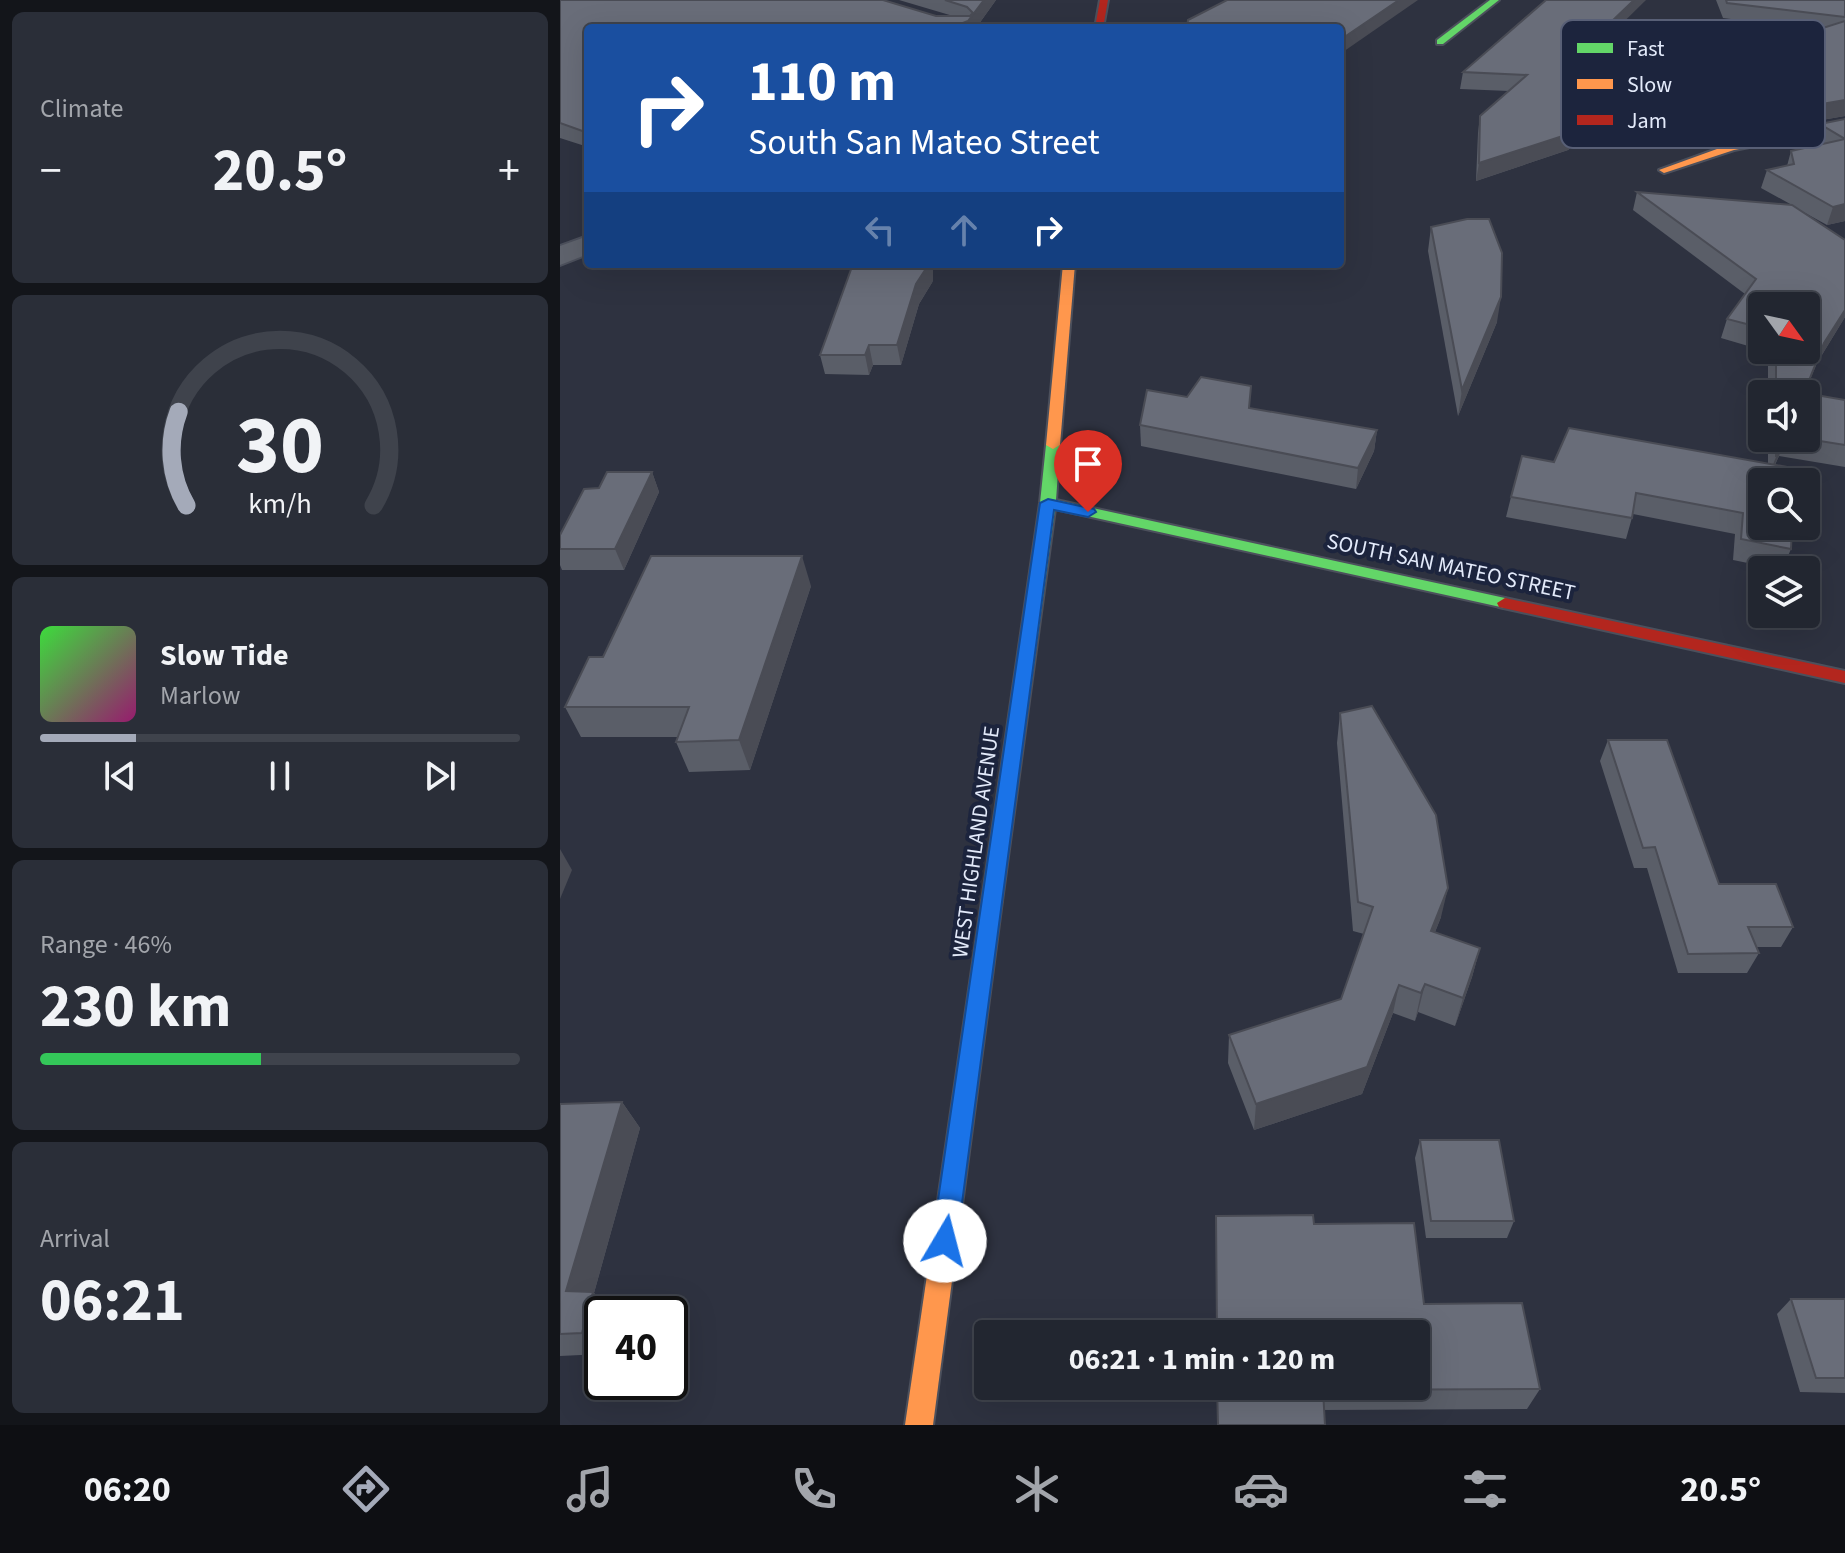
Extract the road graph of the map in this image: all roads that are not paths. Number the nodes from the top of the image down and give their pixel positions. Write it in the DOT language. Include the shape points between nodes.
graph roads {
  1 [pos="1104,0"];
  2 [pos="1495,0"];
  3 [pos="1100,24"];
  4 [pos="1440,42"];
  5 [pos="1845,125"];
  6 [pos="1825,129"];
  7 [pos="1729,148"];
  8 [pos="1664,170"];
  9 [pos="584,246"];
  10 [pos="560,256"];
  11 [pos="1069,268"];
  12 [pos="1048,503"];
  13 [pos="1845,677"];
  14 [pos="919,1425"];
  1 -- 3 [label="street"];
  2 -- 4 [label="street"];
  5 -- 6 [label="street"];
  7 -- 8 [label="street"];
  9 -- 10 [label="street"];
  11 -- 12 [label="street, WEST HIGHLAND AVENUE"];
  12 -- 13 [label="street, SOUTH SAN MATEO STREET"];
  12 -- 14 [label="street, WEST HIGHLAND AVENUE"];
}
